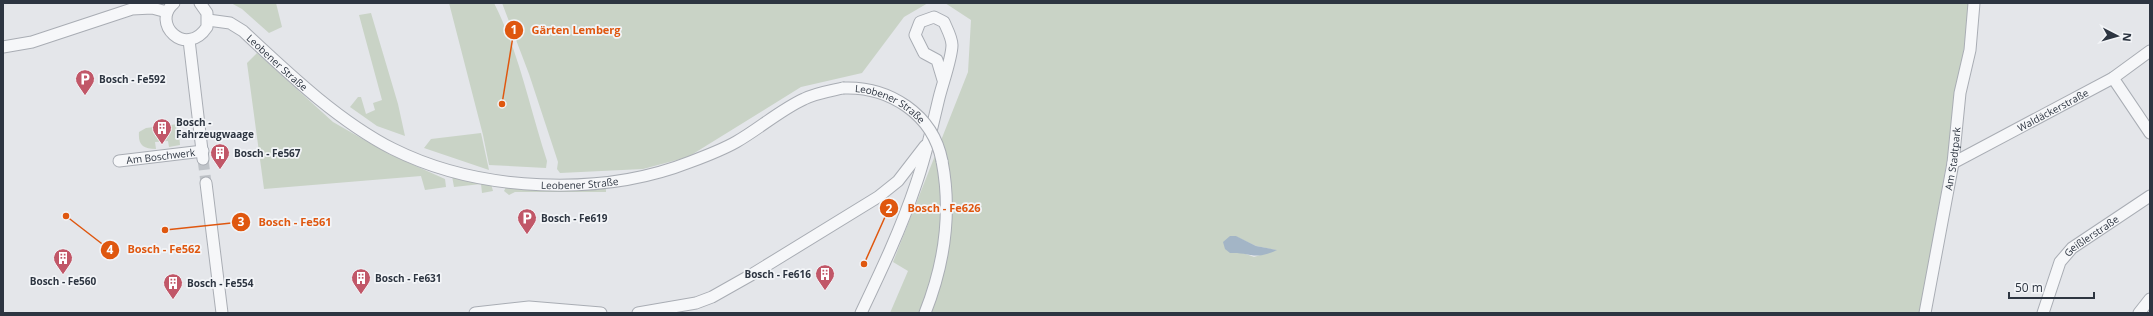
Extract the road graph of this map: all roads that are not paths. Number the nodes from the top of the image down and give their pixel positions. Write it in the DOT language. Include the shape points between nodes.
graph roads {
  1 [pos="200,3"];
  2 [pos="1974,3"];
  3 [pos="171,8"];
  4 [pos="208,20"];
  5 [pos="189,40"];
  6 [pos="3,47"];
  7 [pos="2150,51"];
  8 [pos="2113,78"];
  9 [pos="943,80"];
  10 [pos="2150,133"];
  11 [pos="927,144"];
  12 [pos="119,161"];
  13 [pos="1952,164"];
  14 [pos="206,183"];
  15 [pos="2150,196"];
  16 [pos="2150,299"];
  17 [pos="674,311"];
  18 [pos="222,313"];
  19 [pos="475,313"];
  20 [pos="601,313"];
  21 [pos="638,313"];
  22 [pos="861,313"];
  23 [pos="925,313"];
  24 [pos="1925,313"];
  25 [pos="2044,313"];
  26 [pos="2139,313"];
  1 -- 4 [label="street" via="207,13"];
  2 -- 13 [label="street, Am Stadtpark" via="1970,50 1960,93"];
  3 -- 5 [label="street" via="167,26 170,32 182,40"];
  3 -- 6 [label="street" via="132,9 32,42"];
  4 -- 5 [label="street" via="203,34"];
  4 -- 23 [label="street, Leobener Straße, bridge" via="230,23 243,31 333,109 392,148 450,170 516,183 578,186 609,183 672,169 736,142 804,99 843,88 876,91 894,98 914,111 928,126 942,161 946,189 946,234 934,290"];
  5 -- 12 [label="street, Am Boschwerk" via="203,155"];
  7 -- 8 [label="street, Waldäckerstraße"];
  8 -- 10 [label="street"];
  8 -- 13 [label="street, Waldäckerstraße"];
  9 -- 9 [label="street" via="937,60 924,53 915,35 920,22 934,17 944,22 952,45"];
  9 -- 11 [label="street"];
  11 -- 17 [label="street" via="898,181 878,197 712,297"];
  11 -- 22 [label="street" via="907,209"];
  13 -- 24 [label="street, Am Stadtpark"];
  14 -- 18 [label="street"];
  15 -- 25 [label="street, Geißlerstraße" via="2072,248 2060,262"];
  16 -- 26 [label="street"];
  17 -- 21 [label="street"];
  19 -- 20 [label="street" via="529,307"];
}
